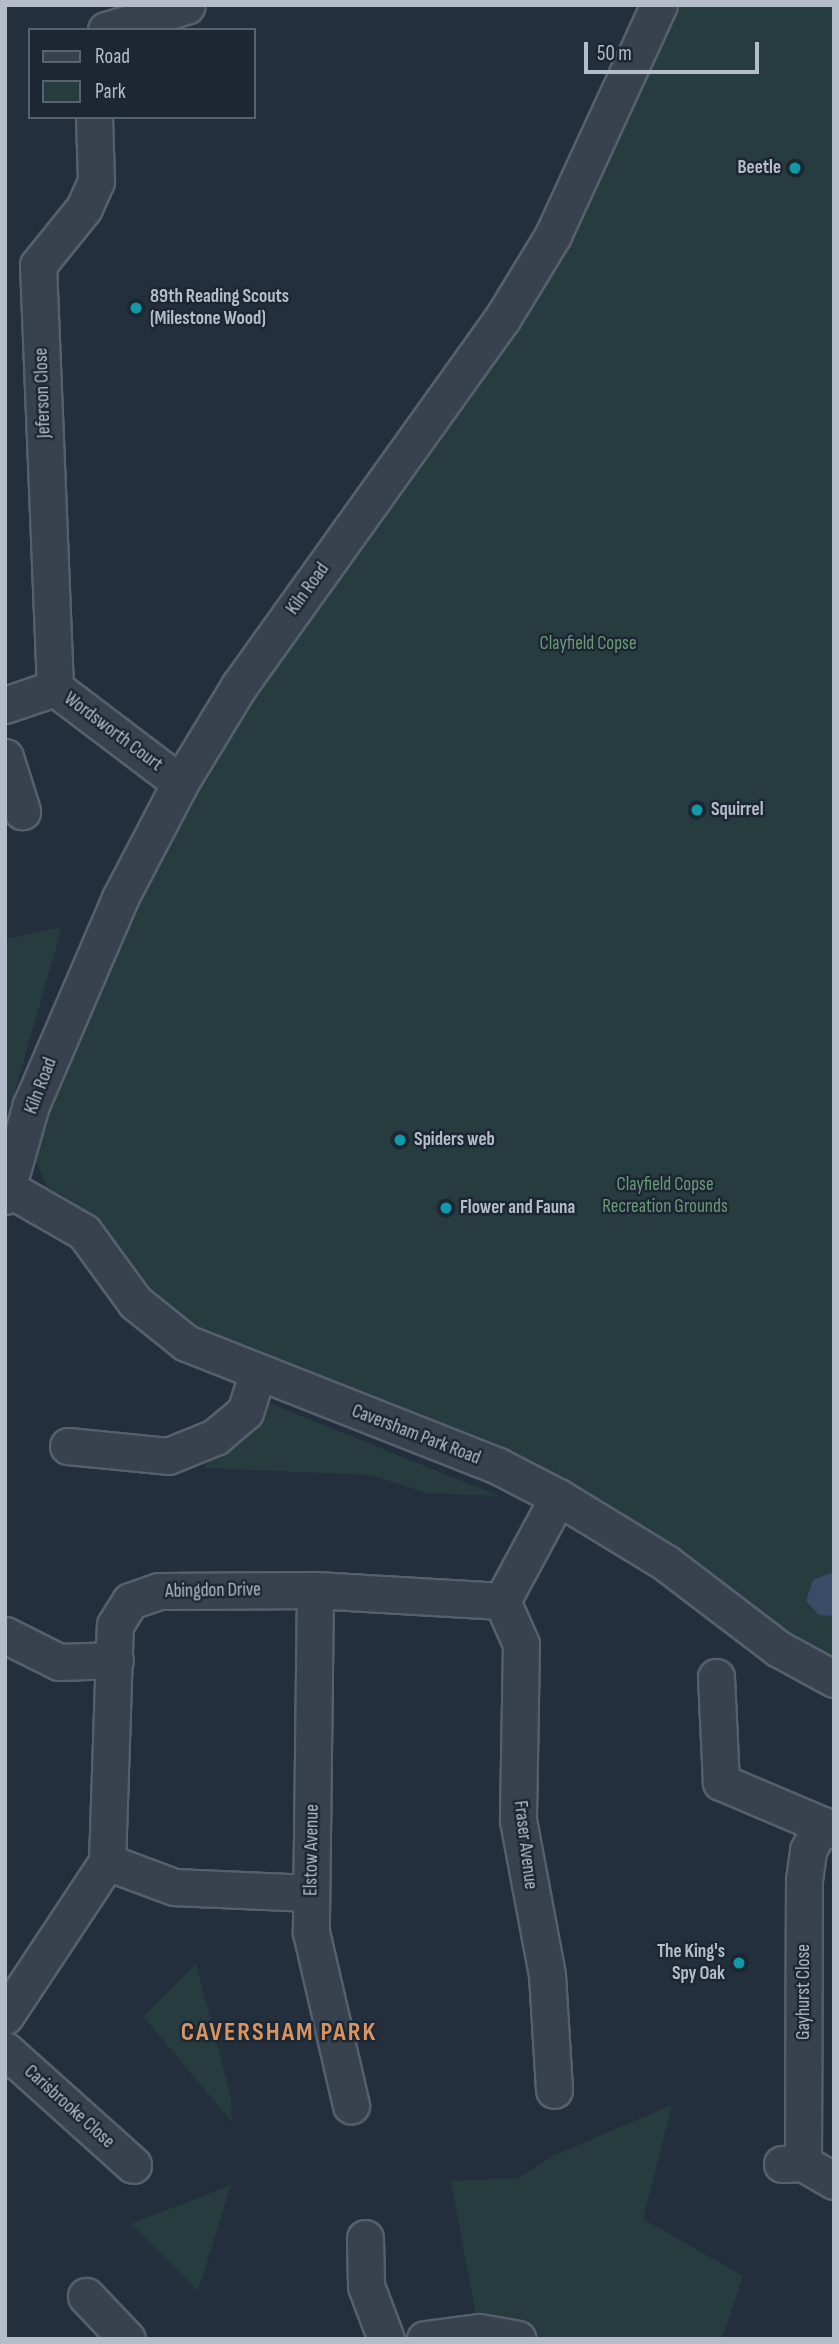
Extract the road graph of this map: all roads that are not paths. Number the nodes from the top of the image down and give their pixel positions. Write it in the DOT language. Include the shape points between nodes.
graph roads {
  1 [pos="659,5"];
  2 [pos="186,6"];
  3 [pos="113,28"];
  4 [pos="94,119"];
  5 [pos="55,688"];
  6 [pos="5,705"];
  7 [pos="5,757"];
  8 [pos="180,783"];
  9 [pos="22,811"];
  10 [pos="7,1193"];
  11 [pos="257,1376"];
  12 [pos="68,1446"];
  13 [pos="558,1497"];
  14 [pos="315,1590"];
  15 [pos="502,1601"];
  16 [pos="5,1635"];
  17 [pos="115,1660"];
  18 [pos="716,1677"];
  19 [pos="834,1679"];
  20 [pos="828,1827"];
  21 [pos="107,1862"];
  22 [pos="311,1893"];
  23 [pos="5,2016"];
  24 [pos="5,2050"];
  25 [pos="554,2090"];
  26 [pos="351,2105"];
  27 [pos="133,2165"];
  28 [pos="834,2181"];
  29 [pos="365,2238"];
  30 [pos="86,2297"];
  31 [pos="127,2339"];
  32 [pos="386,2339"];
  33 [pos="425,2339"];
  34 [pos="517,2339"];
  1 -- 8 [label="street, Kiln Road" via="553,235 502,319 239,686"];
  2 -- 3 [label="street"];
  4 -- 5 [label="street, Jeferson Close" via="96,181 85,208 38,265"];
  5 -- 6 [label="street, Wordsworth Court"];
  5 -- 8 [label="street, Wordsworth Court"];
  7 -- 9 [label="street"];
  8 -- 10 [label="street, Kiln Road" via="120,898 42,1079"];
  10 -- 11 [label="street, Caversham Park Road" via="84,1232 153,1321"];
  11 -- 12 [label="street" via="245,1412 215,1437 168,1456"];
  11 -- 13 [label="street, Caversham Park Road" via="498,1466"];
  13 -- 15 [label="street"];
  13 -- 19 [label="street, Caversham Park Road" via="666,1563 779,1649"];
  14 -- 15 [label="street, Abingdon Drive"];
  14 -- 17 [label="street, Abingdon Drive" via="159,1591 130,1601 115,1625"];
  14 -- 22 [label="street, Elstow Avenue"];
  15 -- 25 [label="street, Fraser Avenue" via="521,1644 518,1820 547,1975"];
  16 -- 17 [label="street" via="59,1662"];
  17 -- 21 [label="street, Abingdon Drive"];
  18 -- 20 [label="street" via="721,1782"];
  20 -- 28 [label="street, Gayhurst Close" via="808,1850 804,1880 792,2163"];
  21 -- 22 [label="street" via="174,1887"];
  21 -- 23 [label="street"];
  22 -- 26 [label="street, Elstow Avenue" via="311,1931"];
  24 -- 27 [label="street, Carisbrooke Close"];
  29 -- 32 [label="street" via="366,2286"];
  30 -- 31 [label="street"];
  33 -- 34 [label="street" via="479,2332"];
}
